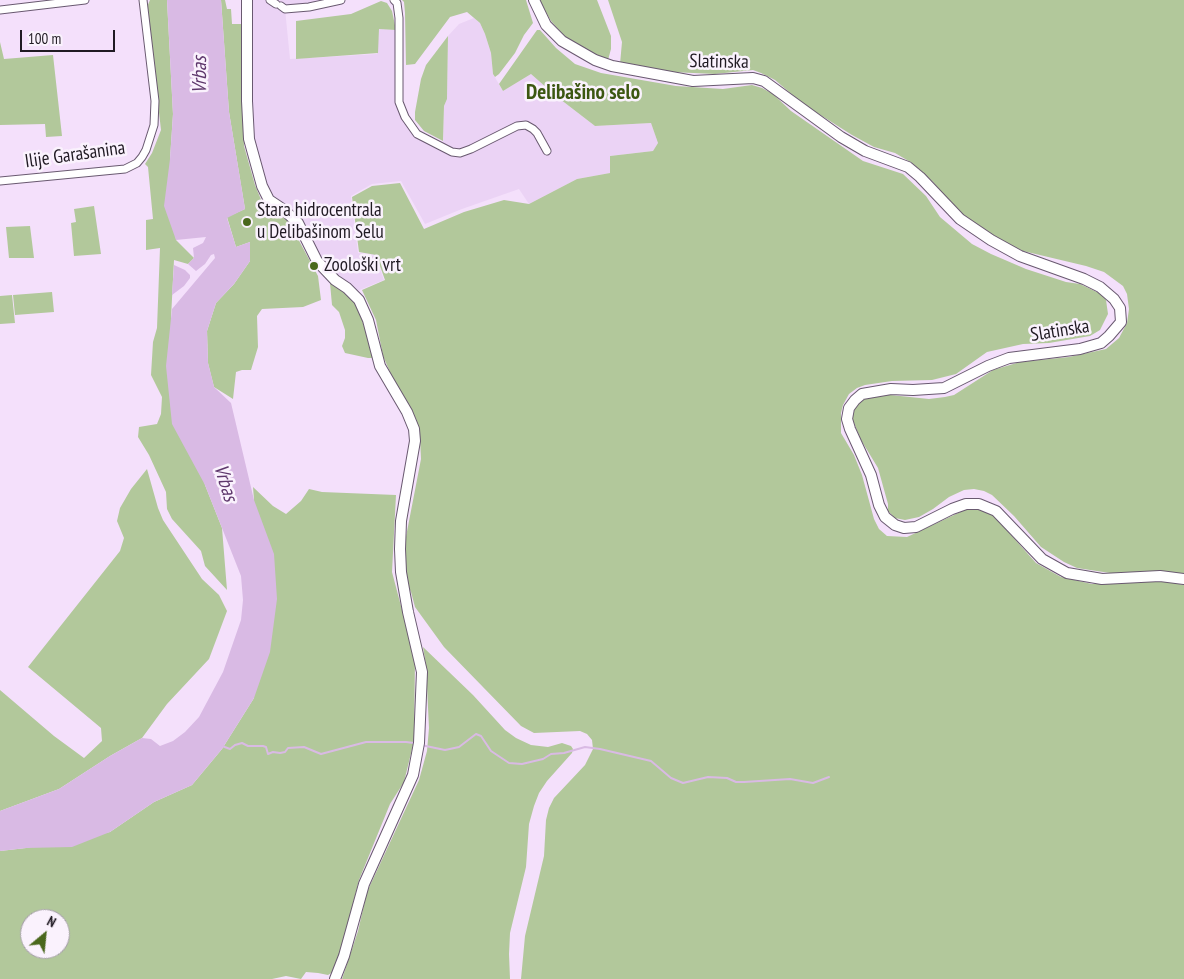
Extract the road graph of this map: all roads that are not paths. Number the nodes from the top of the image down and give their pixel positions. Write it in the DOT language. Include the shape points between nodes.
graph roads {
  1 [pos="85,0"];
  2 [pos="143,0"];
  3 [pos="247,0"];
  4 [pos="341,0"];
  5 [pos="394,0"];
  6 [pos="534,0"];
  7 [pos="276,3"];
  8 [pos="0,10"];
  9 [pos="547,151"];
  10 [pos="0,181"];
  11 [pos="1184,579"];
  12 [pos="335,979"];
  1 -- 8 [label="street"];
  2 -- 10 [label="street, Ilije Garašanina" via="155,101 154,125 142,157 124,169"];
  3 -- 12 [label="street" via="249,139 262,186 270,200 298,223 317,261 359,300 368,320 380,366 414,429 415,450 401,521 400,549 405,598 422,672 419,746 413,775 364,884"];
  4 -- 7 [label="street" via="285,9"];
  5 -- 9 [label="street" via="399,10 399,102 417,134 460,153 517,126 526,125 537,133"];
  6 -- 11 [label="street, Slatinska" via="546,25 562,41 595,60 693,80 752,78 764,81 841,137 865,151 908,167 960,219 990,240 1020,256 1084,279 1114,299 1120,308 1121,322 1101,343 1080,350 1009,358 944,388 891,389 862,394 849,408 847,419 885,517 895,525 916,527 959,506 979,504 996,511 1042,558 1066,573 1102,579 1160,576"];
}
